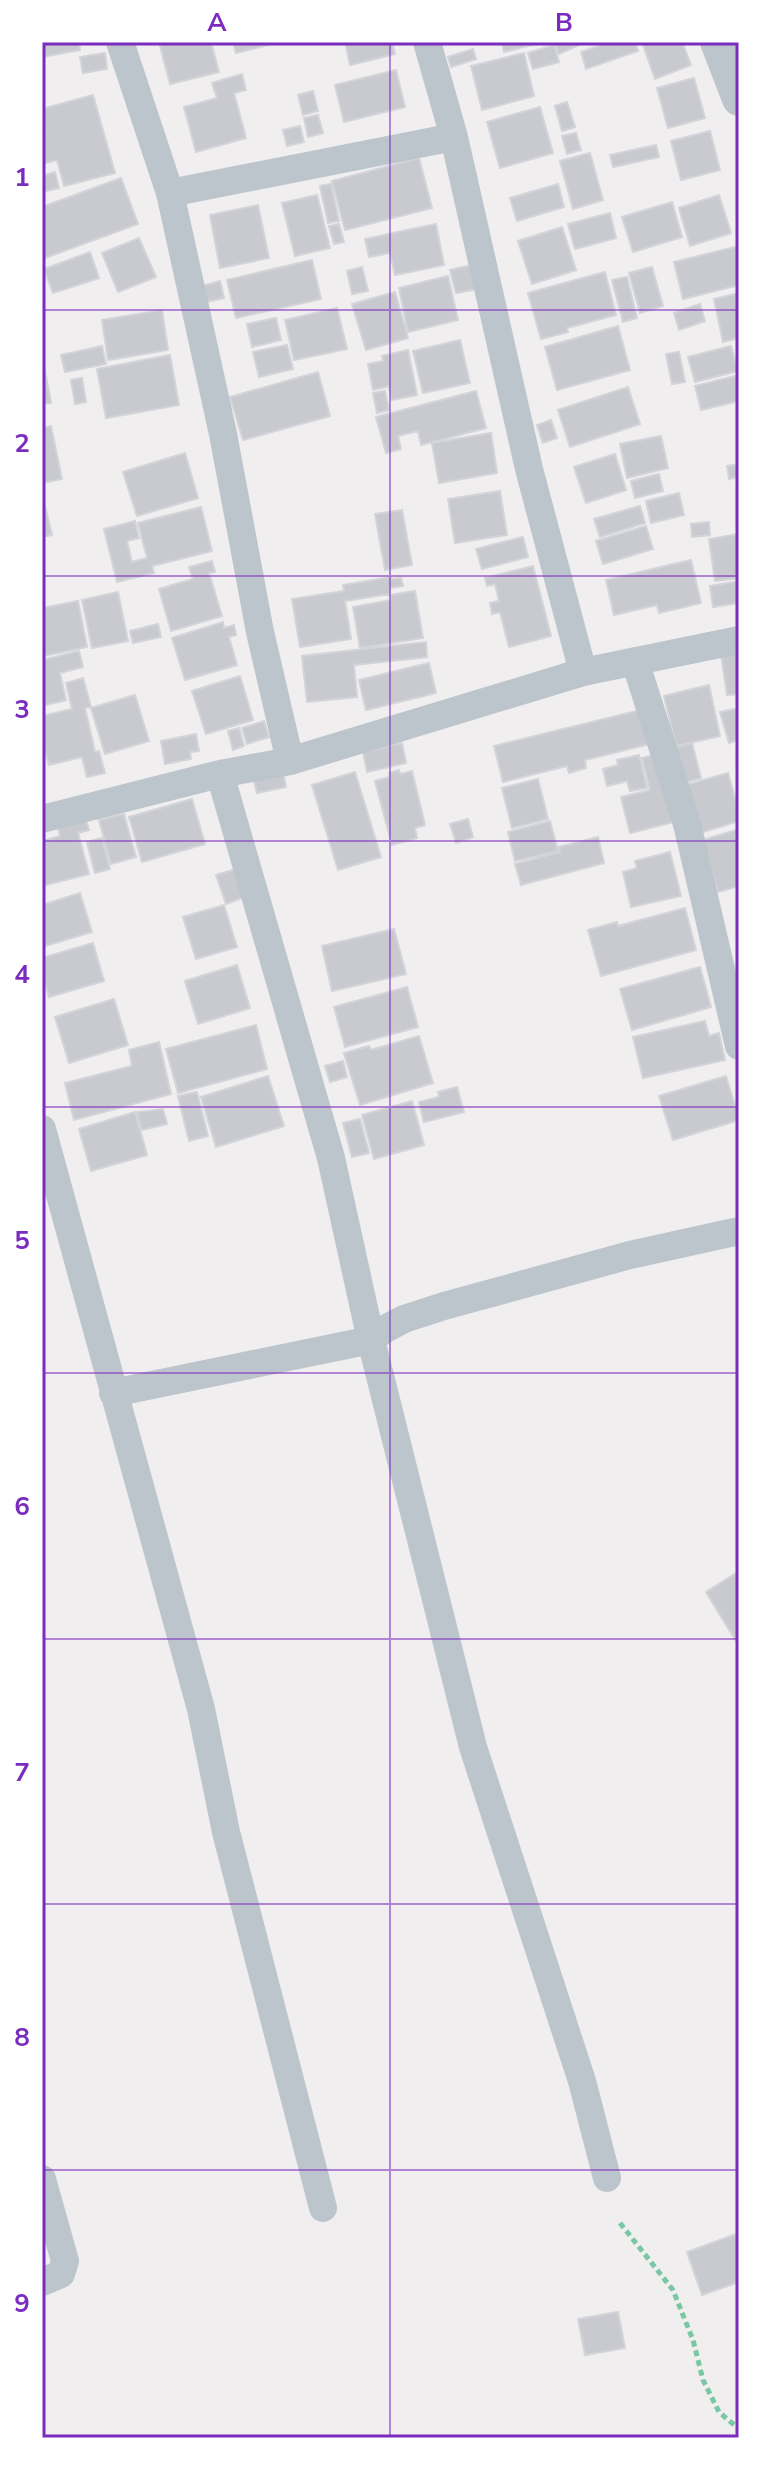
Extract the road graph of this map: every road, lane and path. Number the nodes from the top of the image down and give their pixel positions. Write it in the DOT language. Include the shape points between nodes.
graph roads {
  1 [pos="120,42"];
  2 [pos="427,42"];
  3 [pos="717,42"];
  4 [pos="739,99"];
  5 [pos="454,137"];
  6 [pos="170,193"];
  7 [pos="739,640"];
  8 [pos="635,661"];
  9 [pos="583,672"];
  10 [pos="290,761"];
  11 [pos="220,774"];
  12 [pos="42,819"];
  13 [pos="739,1046"];
  14 [pos="42,1129"];
  15 [pos="739,1231"];
  16 [pos="371,1340"];
  17 [pos="113,1393"];
  18 [pos="607,2178"];
  19 [pos="42,2179"];
  20 [pos="323,2208"];
  21 [pos="620,2223"];
  22 [pos="42,2282"];
  23 [pos="739,2429"];
  1 -- 6 [label="street"];
  2 -- 5 [label="street"];
  3 -- 4 [label="street"];
  5 -- 6 [label="street"];
  5 -- 9 [label="street" via="529,469"];
  6 -- 10 [label="street"];
  7 -- 8 [label="street"];
  8 -- 9 [label="street"];
  8 -- 13 [label="street" via="687,824"];
  9 -- 10 [label="street"];
  10 -- 11 [label="street"];
  11 -- 12 [label="street"];
  11 -- 16 [label="street" via="331,1158"];
  14 -- 17 [label="street"];
  15 -- 16 [label="street" via="444,1306 404,1319"];
  16 -- 17 [label="street"];
  16 -- 18 [label="street" via="473,1747 582,2081"];
  17 -- 20 [label="street" via="201,1709 226,1832"];
  19 -- 22 [label="street" via="65,2261 61,2274"];
  21 -- 23 [label="path" via="673,2290 703,2380 719,2412"];
}
